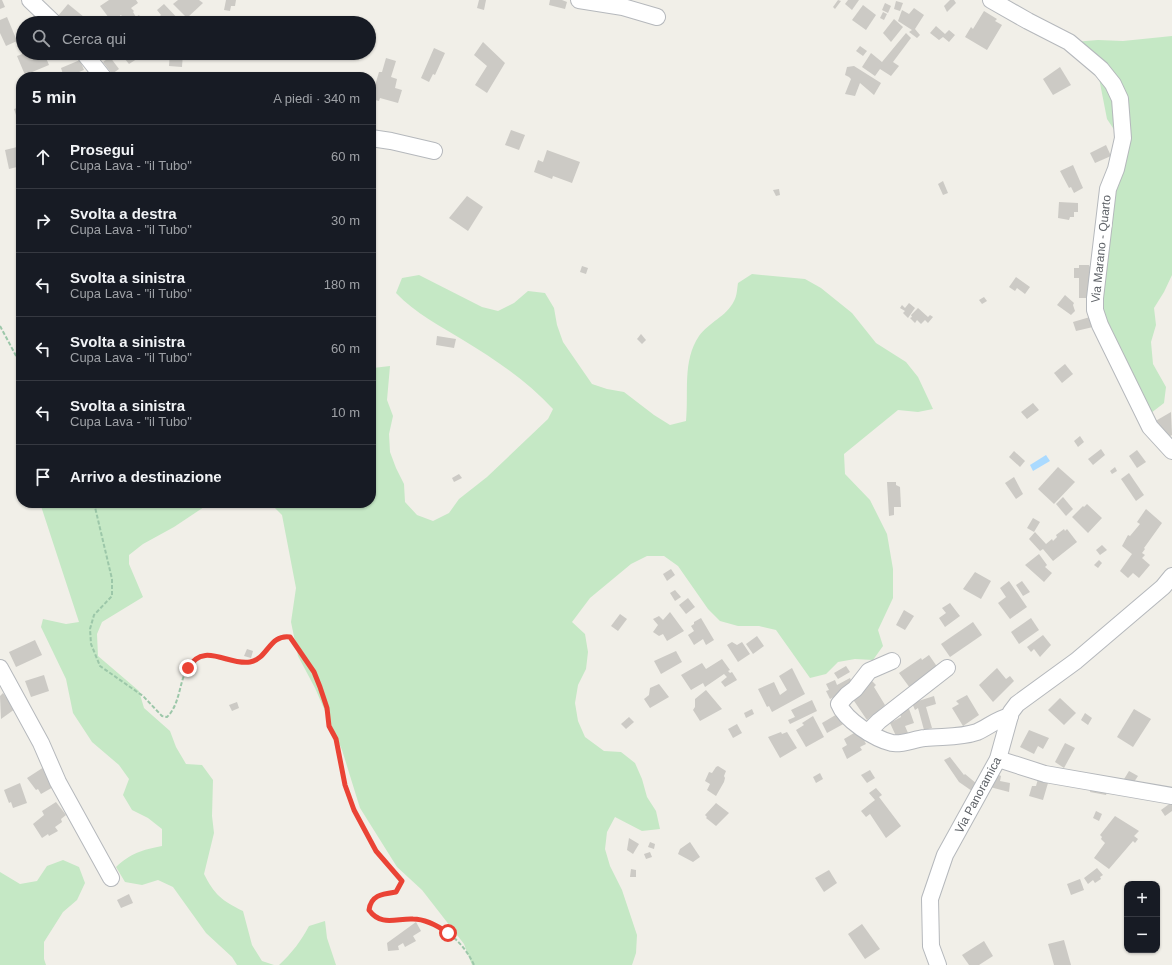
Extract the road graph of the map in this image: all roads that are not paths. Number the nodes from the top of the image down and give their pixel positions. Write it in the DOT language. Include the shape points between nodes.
graph roads {
  1 [pos="30,0"];
  2 [pos="579,0"];
  3 [pos="991,0"];
  4 [pos="47,16"];
  5 [pos="657,17"];
  6 [pos="89,60"];
  7 [pos="98,72"];
  8 [pos="376,138"];
  9 [pos="434,151"];
  10 [pos="1172,451"];
  11 [pos="1172,576"];
  12 [pos="892,661"];
  13 [pos="0,668"];
  14 [pos="947,668"];
  15 [pos="1010,716"];
  16 [pos="868,732"];
  17 [pos="998,759"];
  18 [pos="1172,796"];
  19 [pos="111,878"];
  20 [pos="938,965"];
  1 -- 4 [label="street"];
  2 -- 5 [label="street"];
  3 -- 10 [label="street, Via Marano - Quarto" via="1069,42 1102,69 1120,99 1123,138 1116,169 1108,189 1095,310 1103,332 1150,427"];
  6 -- 7 [label="street"];
  8 -- 9 [label="street"];
  11 -- 15 [label="street, Via Panoramica" via="1163,587 1076,661 1017,704"];
  12 -- 16 [label="street" via="866,673 856,689 839,704 848,718"];
  13 -- 19 [label="street"];
  14 -- 16 [label="street"];
  15 -- 16 [label="street" via="972,733 898,743 885,741"];
  15 -- 17 [label="street, Via Panoramica"];
  17 -- 18 [label="street" via="1045,774"];
  17 -- 20 [label="street, Via Panoramica" via="945,855 930,899 932,946"];
}
